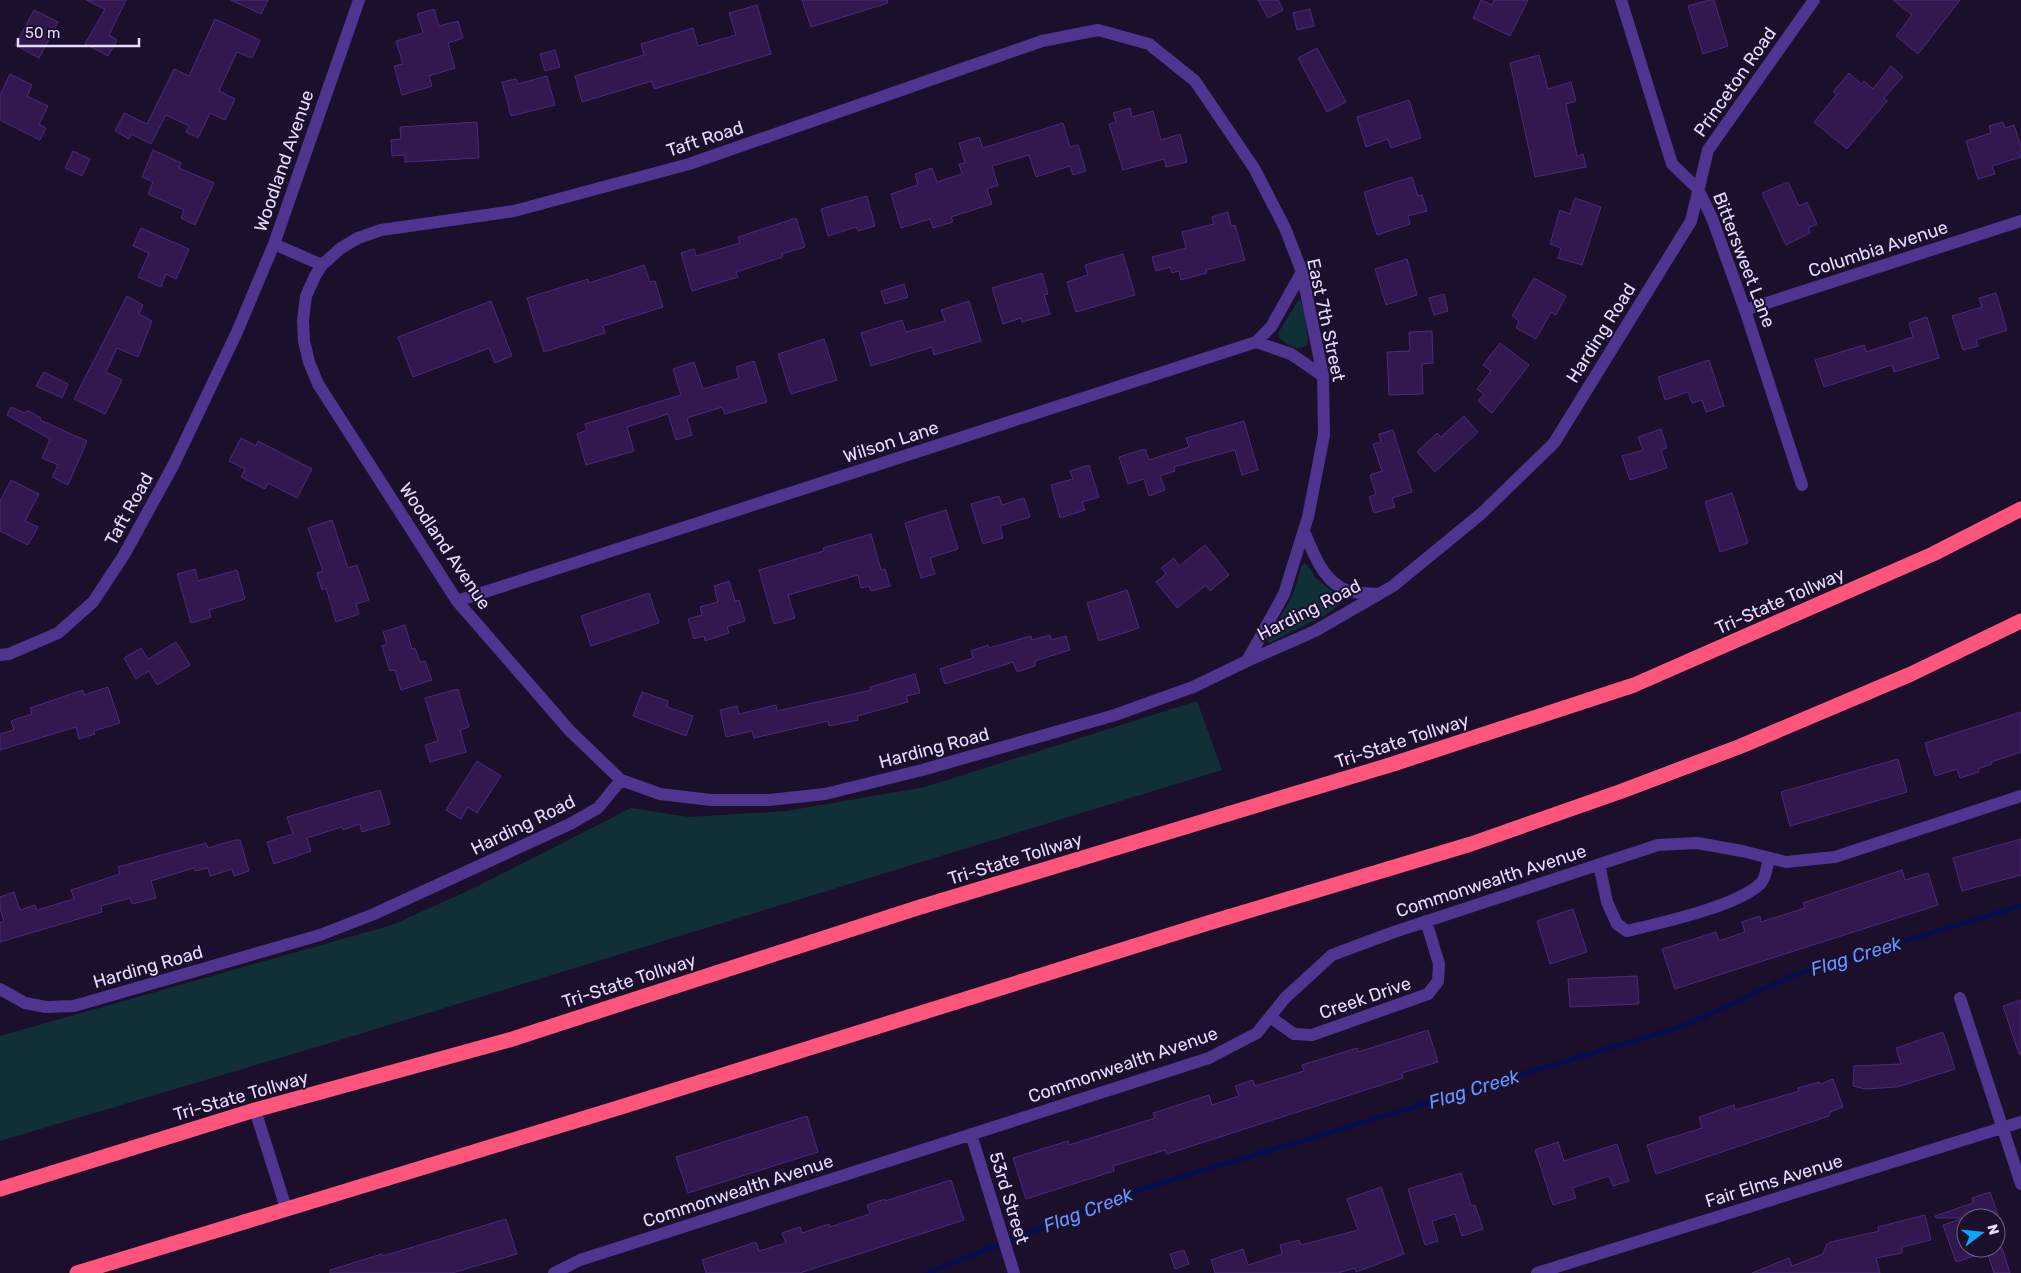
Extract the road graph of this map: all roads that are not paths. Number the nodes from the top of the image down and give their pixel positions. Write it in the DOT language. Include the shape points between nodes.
graph roads {
  1 [pos="359,0"];
  2 [pos="1621,0"];
  3 [pos="1814,0"];
  4 [pos="1098,30"];
  5 [pos="1698,189"];
  6 [pos="2021,221"];
  7 [pos="274,244"];
  8 [pos="322,265"];
  9 [pos="1302,272"];
  10 [pos="1746,310"];
  11 [pos="237,332"];
  12 [pos="1256,342"];
  13 [pos="1323,376"];
  14 [pos="318,384"];
  15 [pos="1802,485"];
  16 [pos="2021,509"];
  17 [pos="1304,531"];
  18 [pos="1378,594"];
  19 [pos="458,601"];
  20 [pos="2021,621"];
  21 [pos="0,655"];
  22 [pos="1247,660"];
  23 [pos="621,780"];
  24 [pos="2021,796"];
  25 [pos="1769,858"];
  26 [pos="1599,864"];
  27 [pos="1426,921"];
  28 [pos="0,989"];
  29 [pos="1960,998"];
  30 [pos="1270,1017"];
  31 [pos="255,1110"];
  32 [pos="2021,1122"];
  33 [pos="2003,1128"];
  34 [pos="971,1134"];
  35 [pos="2021,1184"];
  36 [pos="0,1189"];
  37 [pos="286,1208"];
  38 [pos="78,1273"];
  39 [pos="554,1273"];
  40 [pos="1014,1273"];
  41 [pos="1537,1273"];
  1 -- 7 [label="street, Woodland Avenue"];
  2 -- 5 [label="street, Bittersweet Lane" via="1672,164"];
  3 -- 5 [label="street, Princeton Road" via="1708,150"];
  4 -- 8 [label="street, Taft Road" via="1042,41 689,164 514,212 381,230 341,248"];
  4 -- 9 [label="street, East 7th Street" via="1149,44 1195,81 1254,168 1285,228"];
  5 -- 10 [label="street, Bittersweet Lane"];
  5 -- 18 [label="street, Harding Road" via="1691,221 1554,443 1482,513 1393,586"];
  6 -- 10 [label="street, Columbia Avenue"];
  7 -- 8 [label="street"];
  7 -- 11 [label="street, Woodland Avenue"];
  8 -- 14 [label="street, Taft Road" via="306,296 303,320 304,341"];
  9 -- 12 [label="street, Wilson Lane" via="1271,327"];
  9 -- 13 [label="street, East 7th Street"];
  10 -- 15 [label="street, Bittersweet Lane"];
  11 -- 21 [label="street, Taft Road" via="174,464 124,555 93,602 58,633"];
  12 -- 13 [label="street" via="1291,354"];
  12 -- 19 [label="street, Wilson Lane"];
  13 -- 17 [label="street, East 7th Street" via="1324,435"];
  14 -- 19 [label="street, Woodland Avenue"];
  16 -- 31 [label="highway, Tri-State Tollway" via="1932,554 1634,685 1393,764 917,908 509,1040"];
  17 -- 18 [label="street" via="1328,577 1340,587"];
  17 -- 22 [label="street, East 7th Street" via="1284,594"];
  18 -- 22 [label="street, Harding Road" via="1315,631"];
  19 -- 23 [label="street, Woodland Avenue" via="570,731"];
  20 -- 37 [label="highway" via="1911,674 1741,746 1471,844"];
  22 -- 23 [label="street, Harding Road" via="1193,687 1115,715 931,768 825,794 769,800 711,800 660,794"];
  23 -- 28 [label="street, Harding Road" via="598,808 570,824 374,914 320,935 74,1006 46,1007 25,1003"];
  24 -- 25 [label="street, Commonwealth Avenue" via="1835,857 1786,862"];
  25 -- 26 [label="street, Commonwealth Avenue" via="1697,843 1658,845"];
  25 -- 26 [label="street" via="1762,882 1742,896 1686,916 1627,931 1617,924 1607,902"];
  26 -- 27 [label="street, Commonwealth Avenue"];
  27 -- 30 [label="street, Commonwealth Avenue" via="1332,955 1285,998"];
  27 -- 30 [label="street, Creek Drive" via="1439,964 1438,981 1428,994 1312,1035 1294,1034"];
  29 -- 33 [label="street"];
  30 -- 34 [label="street, Commonwealth Avenue" via="1257,1033 1209,1058"];
  31 -- 36 [label="highway, Tri-State Tollway"];
  31 -- 37 [label="street"];
  32 -- 33 [label="street, Fair Elms Avenue"];
  33 -- 35 [label="street"];
  33 -- 41 [label="street, Fair Elms Avenue"];
  34 -- 39 [label="street, Commonwealth Avenue" via="580,1260"];
  34 -- 40 [label="street, 53rd Street"];
  37 -- 38 [label="highway"];
}
